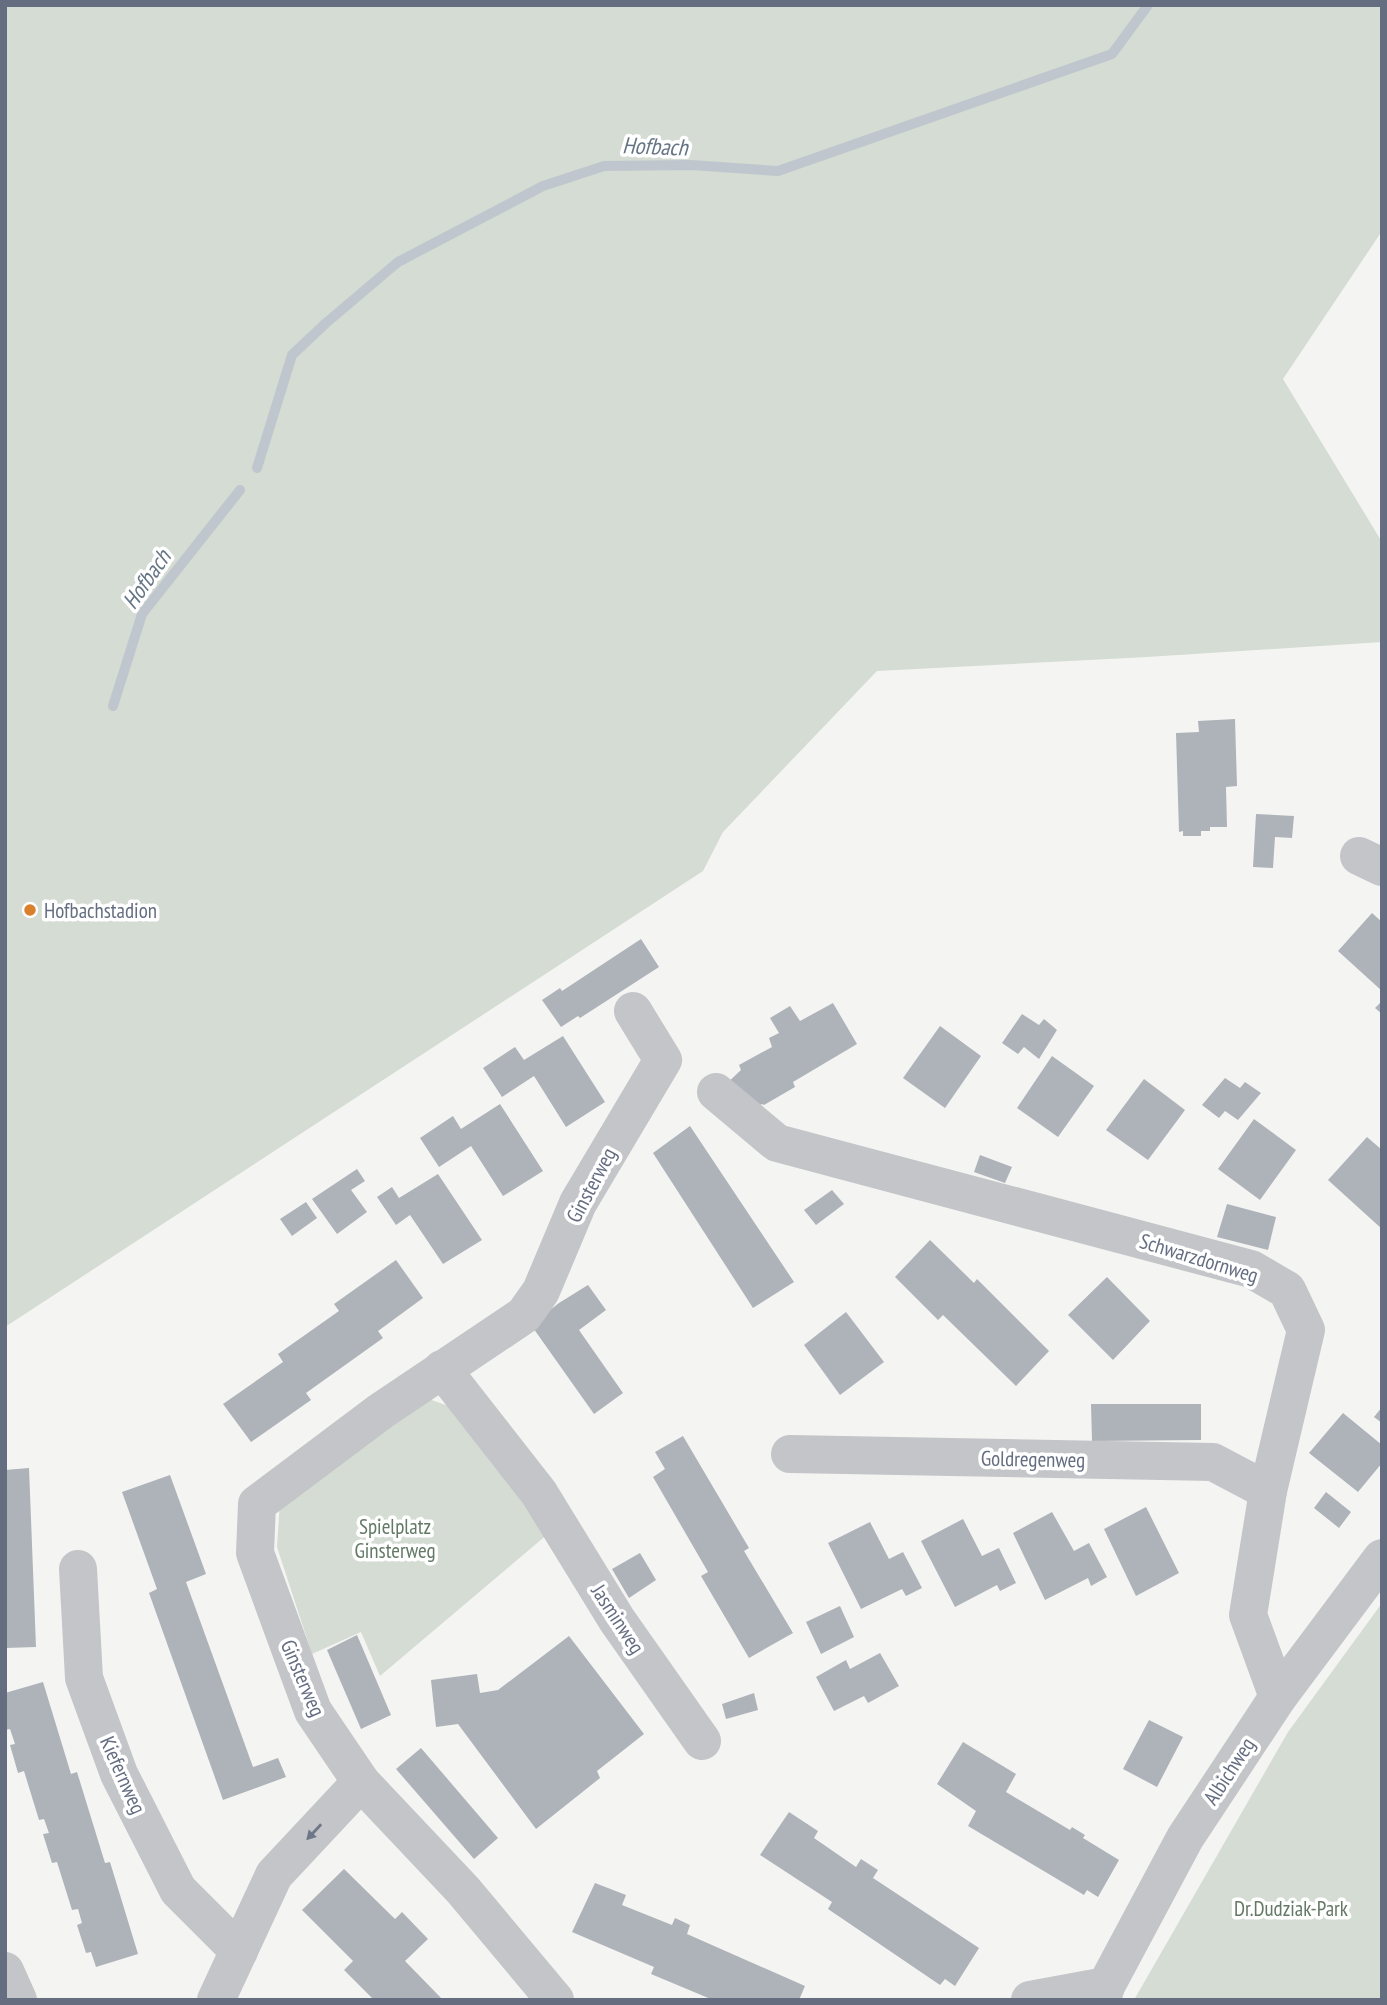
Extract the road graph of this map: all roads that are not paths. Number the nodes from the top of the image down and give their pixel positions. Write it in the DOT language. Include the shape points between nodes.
graph roads {
  1 [pos="632,1011"];
  2 [pos="716,1093"];
  3 [pos="442,1369"];
  4 [pos="790,1454"];
  5 [pos="1268,1491"];
  6 [pos="1382,1558"];
  7 [pos="78,1569"];
  8 [pos="1278,1697"];
  9 [pos="702,1741"];
  10 [pos="361,1782"];
  11 [pos="239,1951"];
  12 [pos="5,1971"];
  13 [pos="1104,1993"];
  14 [pos="18,2000"];
  15 [pos="216,2000"];
  16 [pos="555,2000"];
  17 [pos="1030,2000"];
  1 -- 3 [label="street, Ginsterweg" via="663,1060 578,1203 541,1292 524,1315"];
  2 -- 5 [label="street, Schwarzdornweg" via="776,1143 1251,1269 1287,1290 1306,1330"];
  3 -- 9 [label="street, Jasminweg" via="539,1493 617,1620"];
  3 -- 10 [label="street, Ginsterweg" via="257,1504 254,1553 313,1711"];
  4 -- 5 [label="street, Goldregenweg" via="1213,1462"];
  5 -- 8 [label="street, Schwarzdornweg" via="1248,1615"];
  6 -- 8 [label="street, Albichweg"];
  7 -- 11 [label="street, Kiefernweg" via="84,1678 119,1774 178,1890"];
  8 -- 13 [label="street, Albichweg" via="1185,1838"];
  10 -- 11 [label="street, one-way" via="274,1875"];
  10 -- 16 [label="street, Ginsterweg" via="463,1890"];
  11 -- 15 [label="street"];
  12 -- 14 [label="street"];
  13 -- 17 [label="street"];
}
